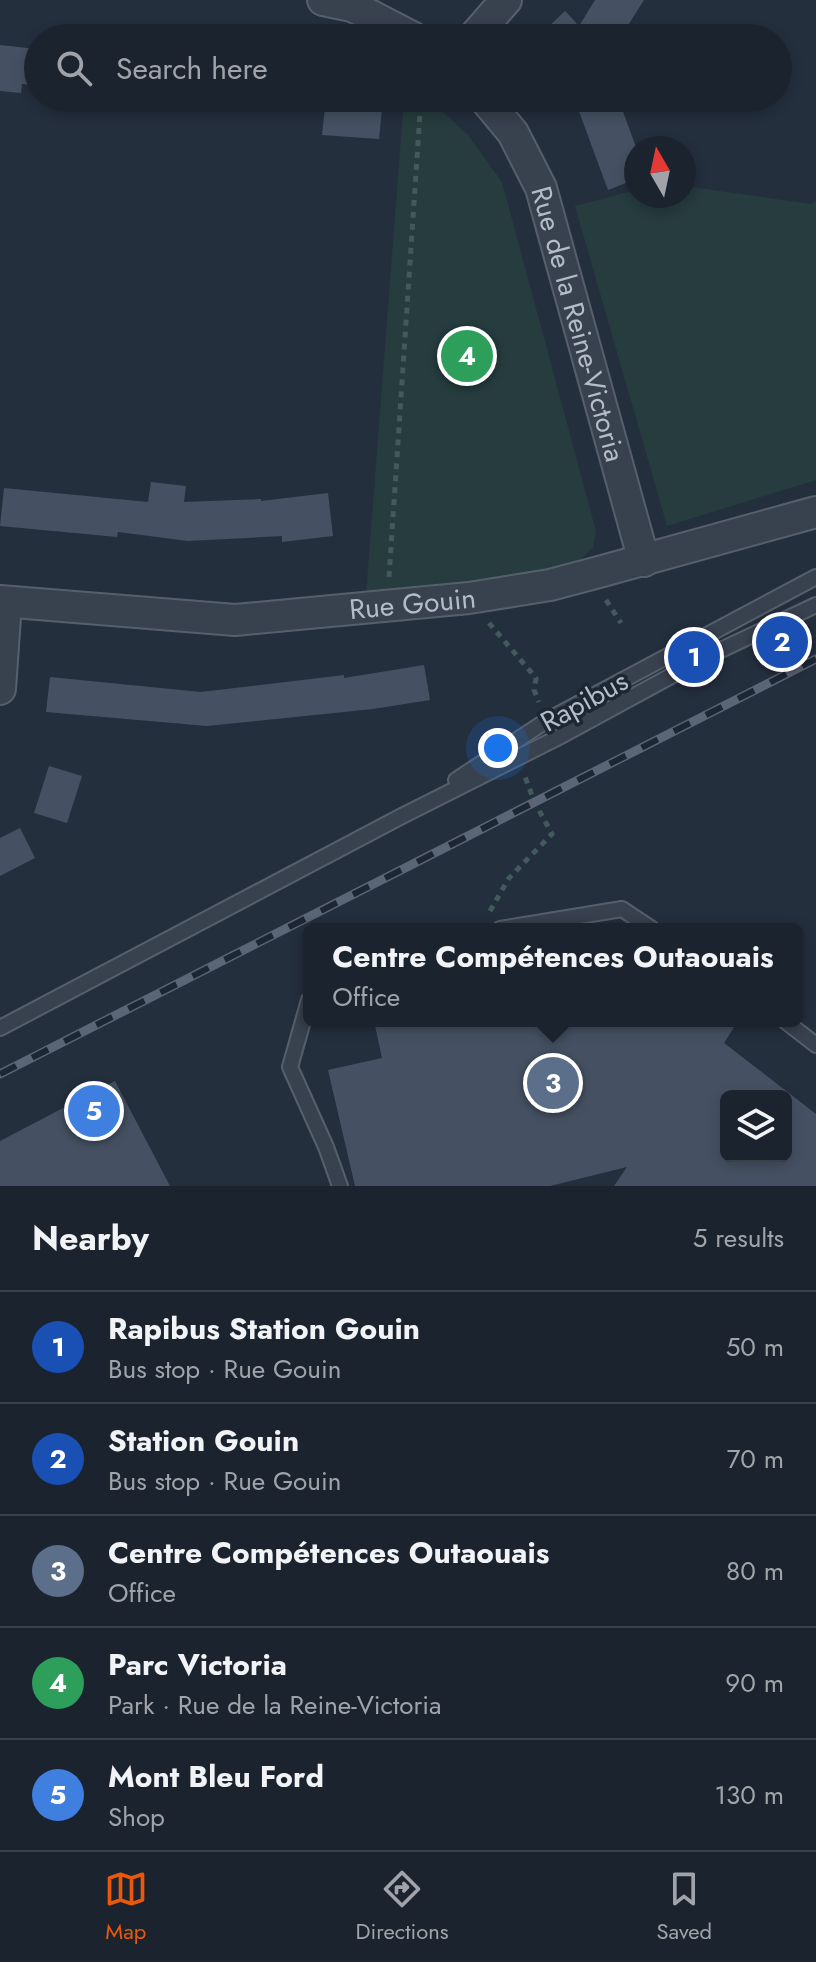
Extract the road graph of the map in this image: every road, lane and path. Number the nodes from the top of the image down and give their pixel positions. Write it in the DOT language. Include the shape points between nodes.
graph roads {
  1 [pos="323,0"];
  2 [pos="506,0"];
  3 [pos="387,24"];
  4 [pos="485,24"];
  5 [pos="420,112"];
  6 [pos="496,112"];
  7 [pos="816,512"];
  8 [pos="644,561"];
  9 [pos="816,577"];
  10 [pos="603,597"];
  11 [pos="469,598"];
  12 [pos="3,602"];
  13 [pos="816,605"];
  14 [pos="392,606"];
  15 [pos="621,623"];
  16 [pos="0,689"];
  17 [pos="546,721"];
  18 [pos="522,769"];
  19 [pos="402,816"];
  20 [pos="487,916"];
  21 [pos="537,923"];
  22 [pos="643,923"];
  23 [pos="303,1021"];
  24 [pos="793,1027"];
  25 [pos="0,1028"];
  26 [pos="816,1045"];
  27 [pos="340,1186"];
  1 -- 3 [label="street" via="352,6"];
  2 -- 4 [label="street"];
  5 -- 14 [label="path" via="389,575"];
  6 -- 8 [label="street, Rue de la Reine-Victoria" via="513,133 541,188"];
  7 -- 8 [label="street, Rue Gouin"];
  8 -- 11 [label="street, Rue Gouin" via="550,585"];
  9 -- 17 [label="lane, Rapibus"];
  10 -- 15 [label="path"];
  11 -- 14 [label="street, Rue Gouin"];
  11 -- 17 [label="path" via="536,678 534,690"];
  12 -- 14 [label="street, Rue Gouin" via="235,620"];
  12 -- 16 [label="street"];
  13 -- 19 [label="lane, Rapibus"];
  17 -- 19 [label="lane, Rapibus"];
  18 -- 20 [label="path" via="552,834 509,878"];
  19 -- 25 [label="lane, Rapibus"];
  21 -- 22 [label="lane" via="622,909"];
  23 -- 27 [label="lane" via="290,1067"];
  24 -- 26 [label="lane"];
}
